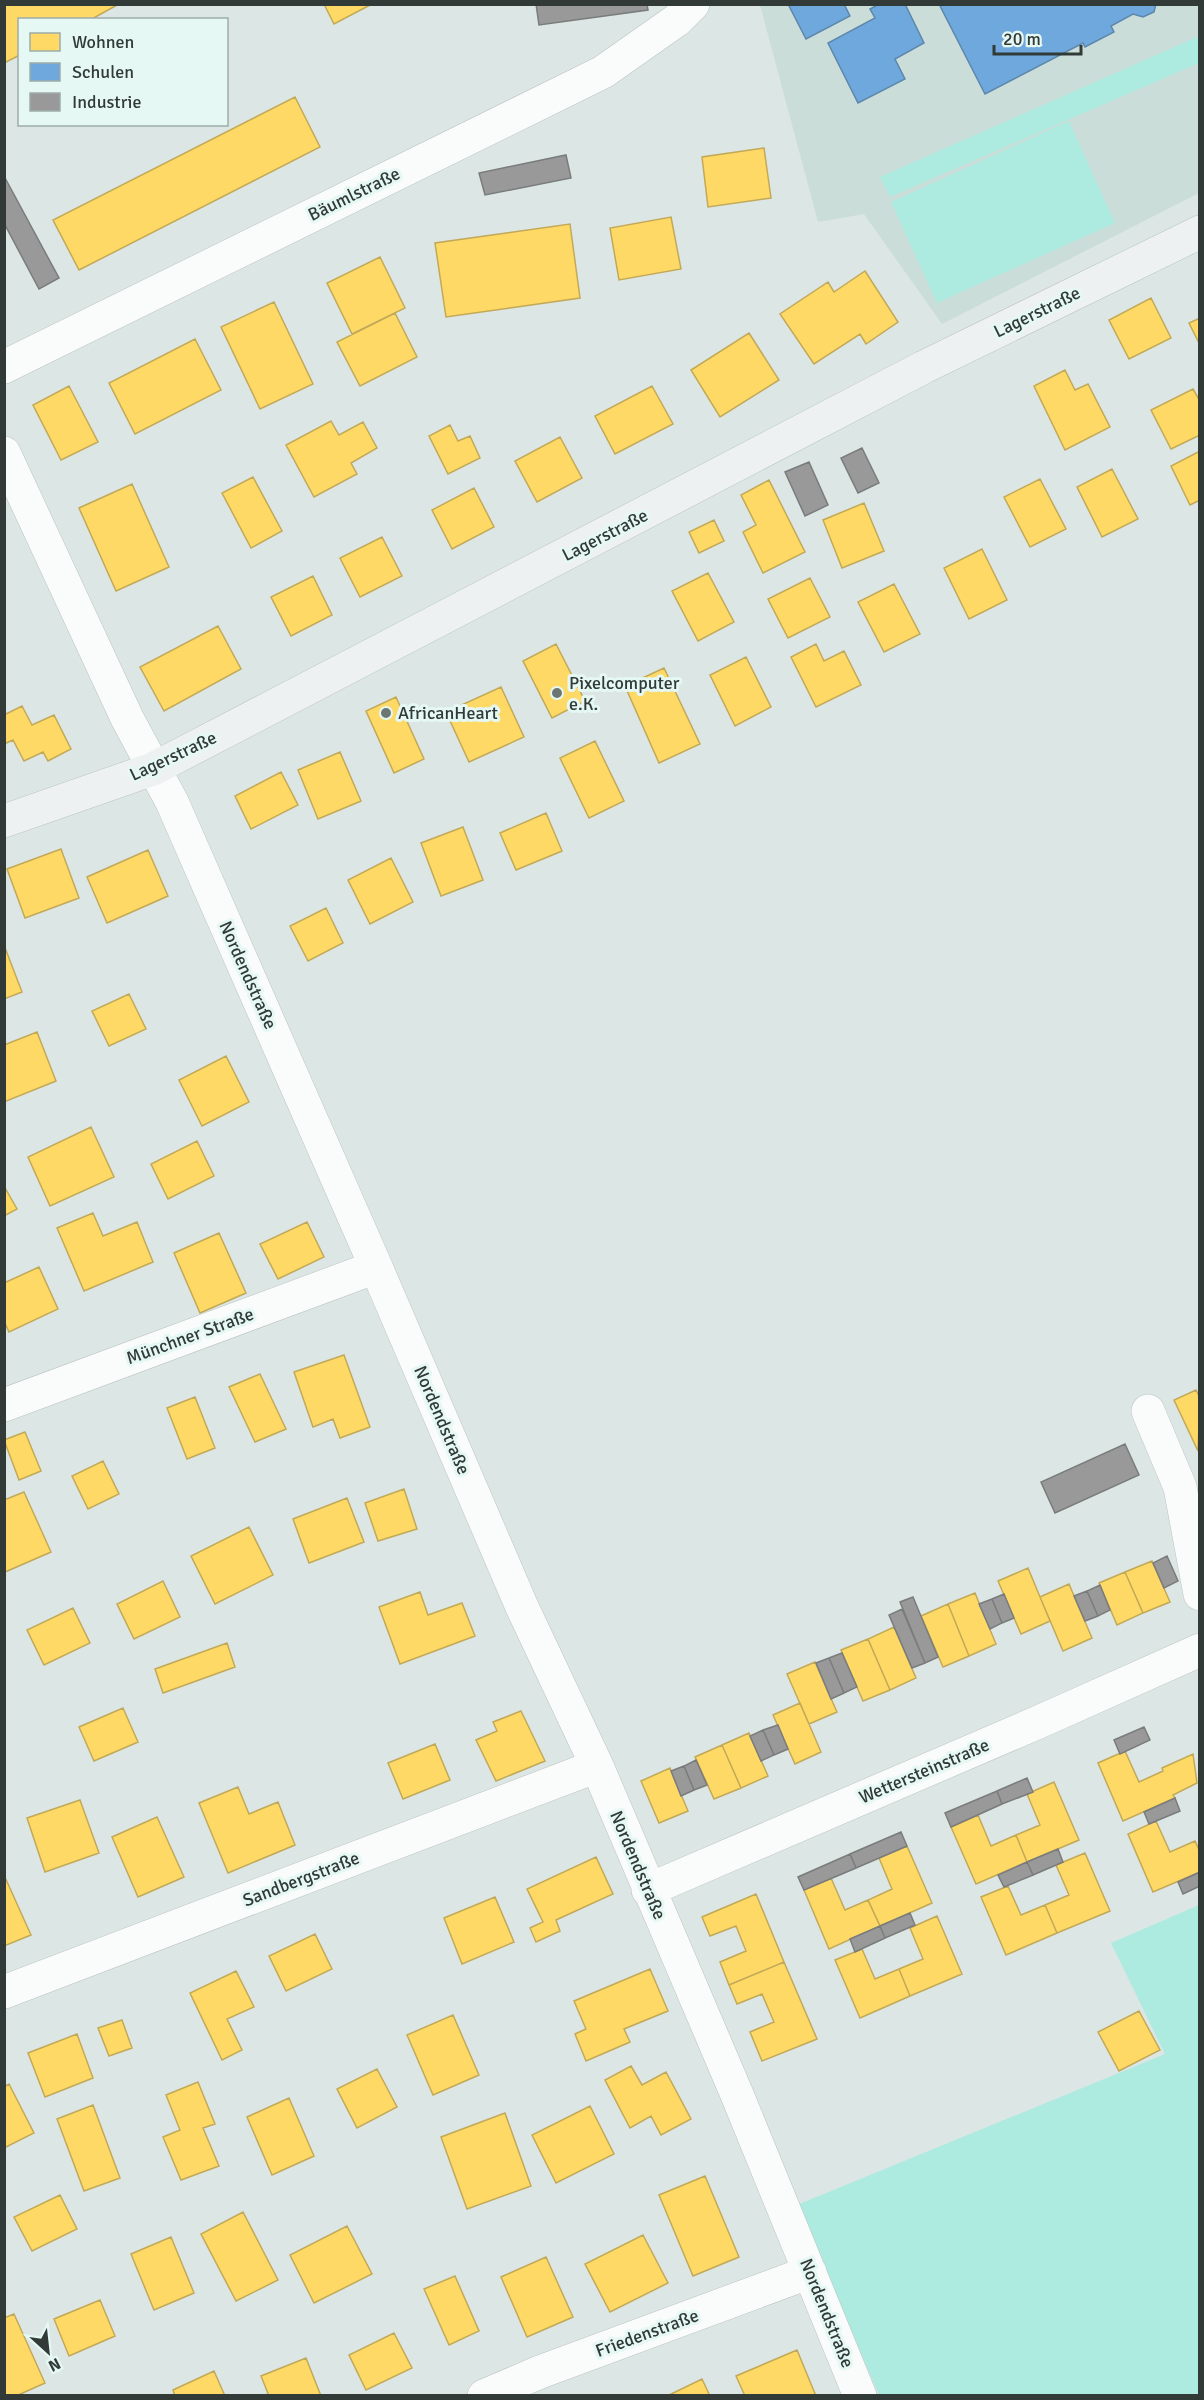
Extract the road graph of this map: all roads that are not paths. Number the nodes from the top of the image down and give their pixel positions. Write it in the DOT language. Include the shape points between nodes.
graph roads {
  1 [pos="693,4"];
  2 [pos="1200,232"];
  3 [pos="4,367"];
  4 [pos="4,453"];
  5 [pos="153,769"];
  6 [pos="4,821"];
  7 [pos="376,1267"];
  8 [pos="4,1405"];
  9 [pos="1148,1411"];
  10 [pos="1200,1594"];
  11 [pos="1200,1650"];
  12 [pos="597,1766"];
  13 [pos="648,1890"];
  14 [pos="4,1992"];
  15 [pos="810,2272"];
  16 [pos="484,2396"];
  17 [pos="860,2396"];
  1 -- 3 [label="street, Bäumlstraße" via="677,20 603,72"];
  2 -- 5 [label="street, Lagerstraße" via="924,367"];
  4 -- 5 [label="street, Nordendstraße"];
  5 -- 6 [label="street, Lagerstraße"];
  5 -- 7 [label="street, Nordendstraße" via="172,802"];
  7 -- 8 [label="street, Münchner Straße"];
  7 -- 12 [label="street, Nordendstraße" via="522,1607"];
  9 -- 10 [label="street" via="1180,1487"];
  11 -- 13 [label="street, Wettersteinstraße"];
  12 -- 13 [label="street, Nordendstraße"];
  12 -- 14 [label="street, Sandbergstraße"];
  13 -- 15 [label="street, Nordendstraße"];
  15 -- 16 [label="street, Friedenstraße"];
  15 -- 17 [label="street, Nordendstraße"];
}
